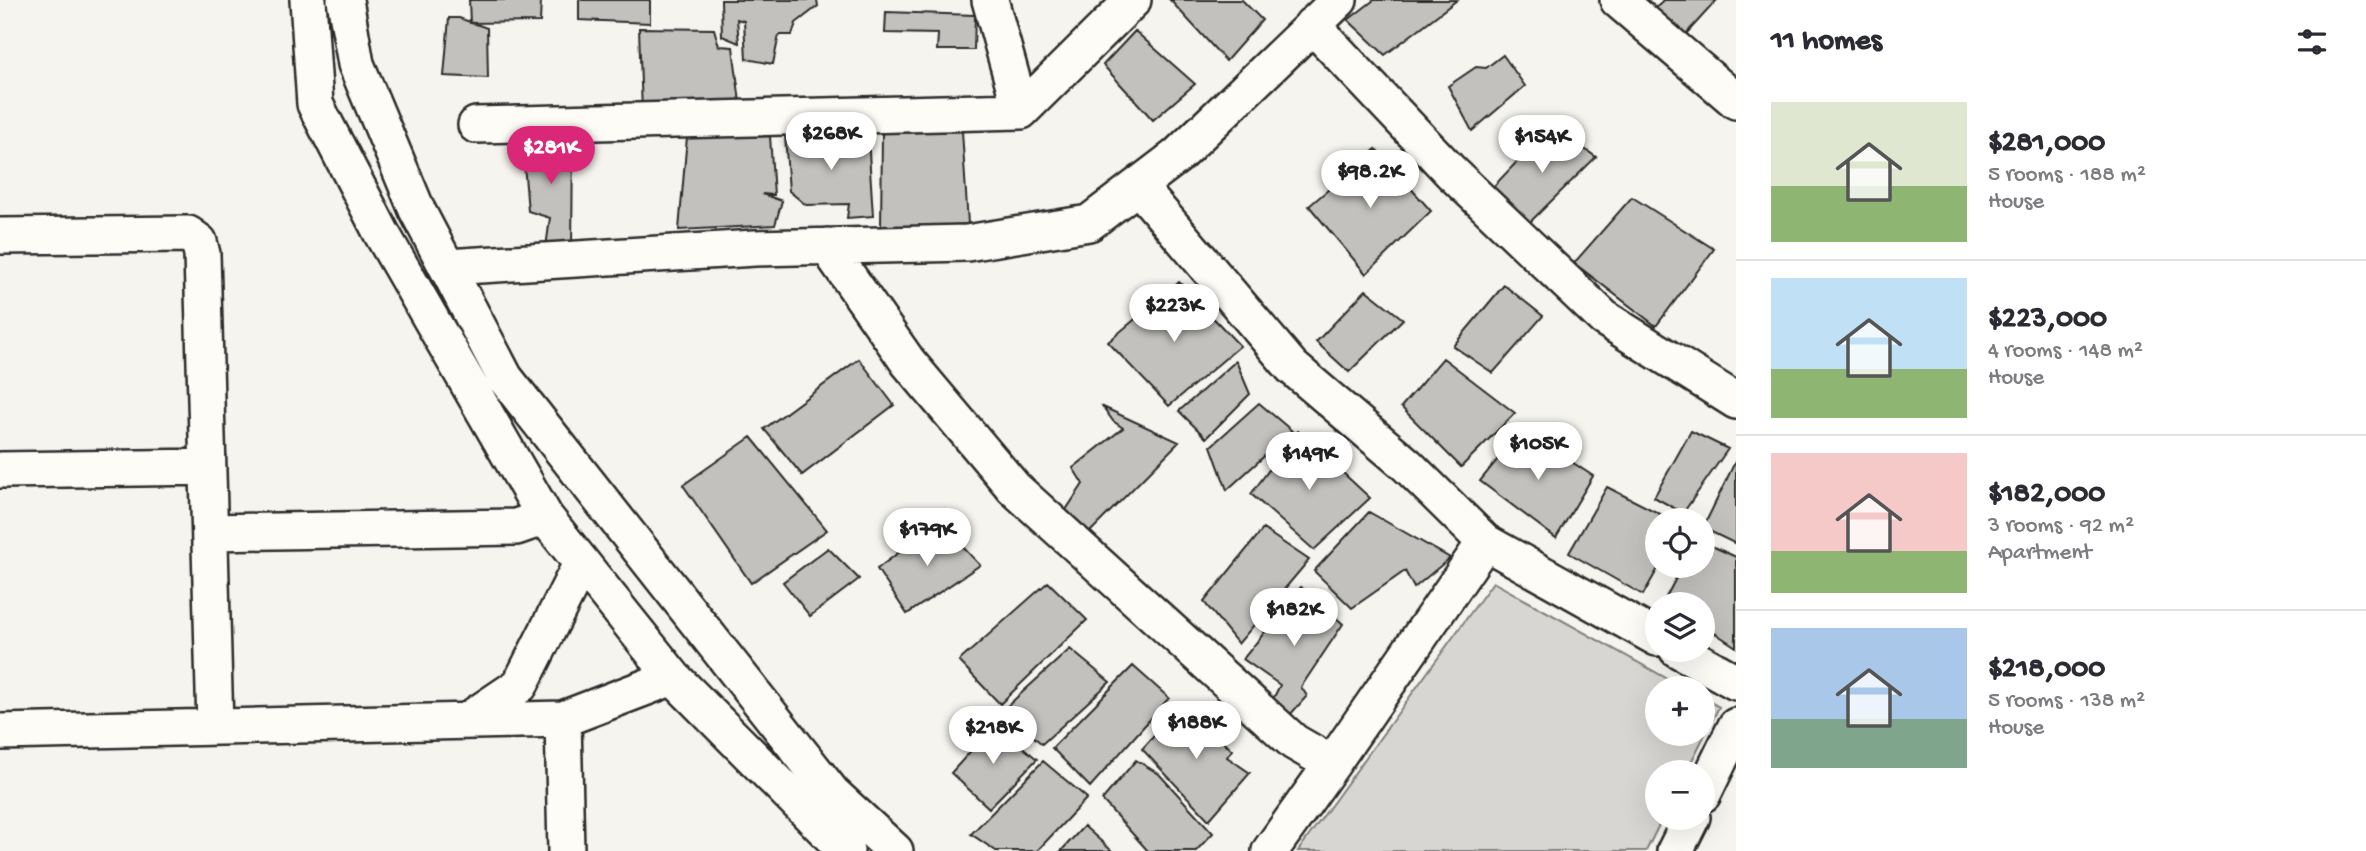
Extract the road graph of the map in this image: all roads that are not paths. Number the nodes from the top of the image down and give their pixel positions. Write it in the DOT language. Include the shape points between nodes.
graph roads {
  1 [pos="308,0"];
  2 [pos="345,0"];
  3 [pos="990,0"];
  4 [pos="1133,0"];
  5 [pos="1339,0"];
  6 [pos="1618,0"];
  7 [pos="1312,25"];
  8 [pos="1736,101"];
  9 [pos="1021,111"];
  10 [pos="475,125"];
  11 [pos="1138,186"];
  12 [pos="0,236"];
  13 [pos="827,246"];
  14 [pos="447,267"];
  15 [pos="1736,401"];
  16 [pos="208,467"];
  17 [pos="0,470"];
  18 [pos="545,517"];
  19 [pos="210,532"];
  20 [pos="1485,541"];
  21 [pos="651,563"];
  22 [pos="581,564"];
  23 [pos="611,600"];
  24 [pos="1645,631"];
  25 [pos="1700,662"];
  26 [pos="673,677"];
  27 [pos="1736,682"];
  28 [pos="563,719"];
  29 [pos="468,720"];
  30 [pos="215,726"];
  31 [pos="1736,726"];
  32 [pos="0,732"];
  33 [pos="1332,764"];
  34 [pos="1715,769"];
  35 [pos="1686,830"];
  36 [pos="566,851"];
  37 [pos="846,851"];
  38 [pos="895,851"];
  39 [pos="1270,851"];
  40 [pos="1675,851"];
  1 -- 18 [label="street" via="315,104 382,234"];
  2 -- 14 [label="street" via="356,64 417,210"];
  3 -- 9 [label="street"];
  4 -- 9 [label="street"];
  5 -- 7 [label="street"];
  6 -- 8 [label="street"];
  7 -- 11 [label="street" via="1177,156"];
  7 -- 15 [label="street" via="1451,172 1604,318"];
  9 -- 10 [label="street"];
  11 -- 13 [label="street" via="1089,223 967,243"];
  11 -- 20 [label="street" via="1292,367"];
  12 -- 16 [label="street" via="188,234 200,242"];
  13 -- 14 [label="street"];
  13 -- 33 [label="street" via="908,362 1014,488 1294,741"];
  14 -- 21 [label="street" via="505,378"];
  16 -- 17 [label="street"];
  16 -- 19 [label="street"];
  18 -- 19 [label="street" via="516,527"];
  18 -- 22 [label="street"];
  19 -- 30 [label="street"];
  20 -- 24 [label="street"];
  20 -- 33 [label="street"];
  21 -- 23 [label="street"];
  21 -- 38 [label="street" via="832,793"];
  22 -- 23 [label="street"];
  22 -- 29 [label="street" via="520,685"];
  23 -- 26 [label="street"];
  25 -- 27 [label="street"];
  26 -- 28 [label="street"];
  26 -- 37 [label="street"];
  28 -- 29 [label="street"];
  28 -- 36 [label="street"];
  29 -- 30 [label="street"];
  30 -- 32 [label="street"];
  31 -- 34 [label="street"];
  33 -- 39 [label="street"];
  35 -- 40 [label="street"];
}
